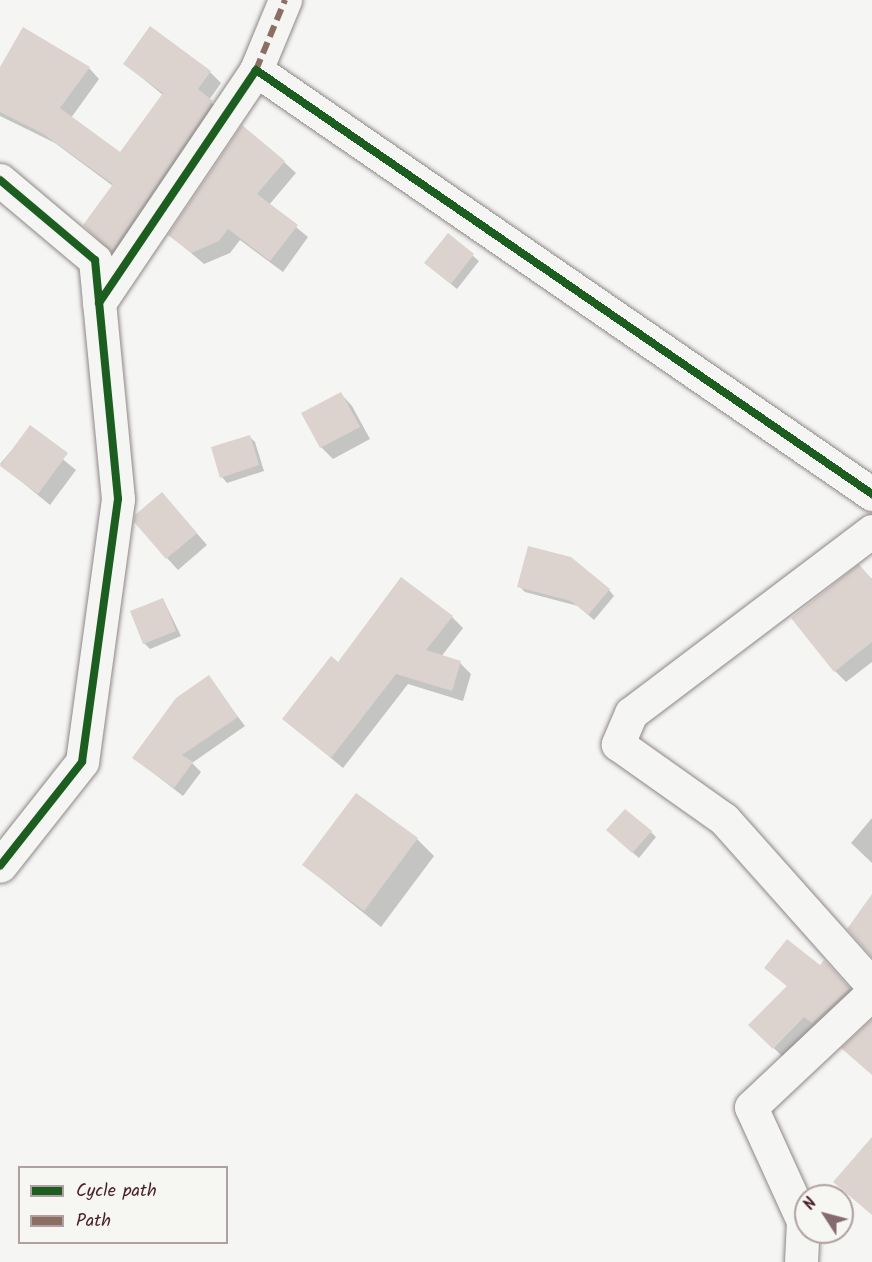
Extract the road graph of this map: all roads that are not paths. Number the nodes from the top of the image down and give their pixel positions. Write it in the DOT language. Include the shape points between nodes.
graph roads {
  1 [pos="285,0"];
  2 [pos="256,70"];
  3 [pos="0,180"];
  4 [pos="99,303"];
  5 [pos="872,494"];
  6 [pos="872,531"];
  7 [pos="0,866"];
  8 [pos="872,986"];
  9 [pos="872,993"];
  10 [pos="801,1262"];
  1 -- 2 [label="street"];
  2 -- 4 [label="street"];
  2 -- 5 [label="street"];
  3 -- 4 [label="street" via="94,260"];
  4 -- 7 [label="street" via="118,499 82,762"];
  6 -- 8 [label="street" via="631,713 618,744 724,819"];
  9 -- 10 [label="street" via="751,1107 803,1221"];
}
